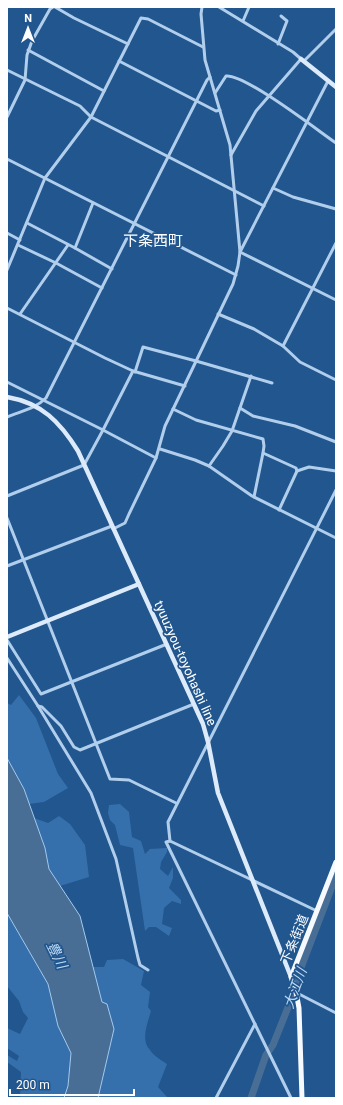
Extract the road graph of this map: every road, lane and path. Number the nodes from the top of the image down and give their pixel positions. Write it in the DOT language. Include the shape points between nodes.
graph roads {
  1 [pos="54,7"];
  2 [pos="202,7"];
  3 [pos="220,7"];
  4 [pos="249,7"];
  5 [pos="281,16"];
  6 [pos="243,21"];
  7 [pos="336,29"];
  8 [pos="128,44"];
  9 [pos="278,44"];
  10 [pos="203,47"];
  11 [pos="28,50"];
  12 [pos="302,60"];
  13 [pos="120,61"];
  14 [pos="7,70"];
  15 [pos="210,77"];
  16 [pos="25,80"];
  17 [pos="328,81"];
  18 [pos="336,87"];
  19 [pos="104,91"];
  20 [pos="215,93"];
  21 [pos="269,96"];
  22 [pos="197,101"];
  23 [pos="220,110"];
  24 [pos="7,117"];
  25 [pos="91,117"];
  26 [pos="306,122"];
  27 [pos="336,143"];
  28 [pos="231,156"];
  29 [pos="168,157"];
  30 [pos="7,159"];
  31 [pos="45,178"];
  32 [pos="273,188"];
  33 [pos="234,190"];
  34 [pos="93,203"];
  35 [pos="264,206"];
  36 [pos="336,209"];
  37 [pos="27,223"];
  38 [pos="134,224"];
  39 [pos="7,233"];
  40 [pos="20,240"];
  41 [pos="336,243"];
  42 [pos="18,245"];
  43 [pos="68,245"];
  44 [pos="75,248"];
  45 [pos="240,252"];
  46 [pos="56,263"];
  47 [pos="112,269"];
  48 [pos="7,270"];
  49 [pos="236,275"];
  50 [pos="102,288"];
  51 [pos="312,289"];
  52 [pos="336,300"];
  53 [pos="7,308"];
  54 [pos="20,314"];
  55 [pos="218,314"];
  56 [pos="74,343"];
  57 [pos="283,346"];
  58 [pos="196,360"];
  59 [pos="134,372"];
  60 [pos="251,376"];
  61 [pos="336,380"];
  62 [pos="7,382"];
  63 [pos="272,383"];
  64 [pos="184,386"];
  65 [pos="7,397"];
  66 [pos="44,401"];
  67 [pos="36,406"];
  68 [pos="240,408"];
  69 [pos="173,409"];
  70 [pos="7,417"];
  71 [pos="103,430"];
  72 [pos="232,431"];
  73 [pos="336,442"];
  74 [pos="160,449"];
  75 [pos="263,453"];
  76 [pos="156,458"];
  77 [pos="84,465"];
  78 [pos="209,466"];
  79 [pos="297,471"];
  80 [pos="336,472"];
  81 [pos="336,490"];
  82 [pos="7,496"];
  83 [pos="254,497"];
  84 [pos="279,510"];
  85 [pos="7,518"];
  86 [pos="113,528"];
  87 [pos="317,528"];
  88 [pos="336,538"];
  89 [pos="23,560"];
  90 [pos="7,566"];
  91 [pos="139,584"];
  92 [pos="48,621"];
  93 [pos="7,639"];
  94 [pos="167,644"];
  95 [pos="7,658"];
  96 [pos="71,682"];
  97 [pos="194,704"];
  98 [pos="38,706"];
  99 [pos="208,742"];
  100 [pos="96,744"];
  101 [pos="176,803"];
  102 [pos="170,841"];
  103 [pos="336,862"];
  104 [pos="251,879"];
  105 [pos="317,911"];
  106 [pos="148,970"];
  107 [pos="291,979"];
  108 [pos="296,991"];
  109 [pos="336,1013"];
  110 [pos="255,1024"];
  111 [pos="216,1098"];
  112 [pos="291,1098"];
  113 [pos="302,1098"];
  1 -- 8 [label="street"];
  1 -- 11 [label="street" via="50,8"];
  2 -- 10 [label="street"];
  3 -- 6 [label="street"];
  4 -- 6 [label="street"];
  5 -- 9 [label="street" via="287,22"];
  6 -- 9 [label="street"];
  7 -- 12 [label="street"];
  8 -- 10 [label="street" via="141,18 148,19"];
  8 -- 13 [label="street"];
  9 -- 12 [label="street"];
  10 -- 15 [label="street"];
  11 -- 16 [label="street"];
  11 -- 19 [label="street"];
  12 -- 17 [label="main road"];
  12 -- 21 [label="street"];
  13 -- 19 [label="street"];
  13 -- 22 [label="street"];
  14 -- 16 [label="street"];
  15 -- 20 [label="street"];
  15 -- 22 [label="street"];
  16 -- 24 [label="street"];
  16 -- 25 [label="street" via="80,106"];
  17 -- 18 [label="main road"];
  17 -- 26 [label="street"];
  19 -- 25 [label="street"];
  20 -- 21 [label="street" via="228,76 260,89"];
  20 -- 23 [label="street"];
  21 -- 26 [label="street"];
  21 -- 28 [label="street" via="256,110"];
  22 -- 23 [label="street"];
  22 -- 29 [label="street"];
  23 -- 28 [label="street"];
  25 -- 29 [label="street"];
  25 -- 31 [label="street"];
  26 -- 27 [label="street"];
  26 -- 32 [label="street"];
  28 -- 33 [label="street"];
  29 -- 33 [label="street"];
  29 -- 38 [label="street"];
  30 -- 31 [label="street"];
  31 -- 34 [label="street"];
  31 -- 37 [label="street"];
  32 -- 35 [label="street"];
  32 -- 36 [label="street" via="293,197"];
  33 -- 35 [label="street"];
  33 -- 45 [label="street"];
  34 -- 38 [label="street"];
  34 -- 44 [label="street"];
  35 -- 45 [label="street"];
  37 -- 40 [label="street"];
  37 -- 43 [label="street"];
  38 -- 47 [label="street"];
  38 -- 49 [label="street"];
  39 -- 40 [label="street"];
  40 -- 42 [label="street"];
  41 -- 51 [label="street"];
  42 -- 46 [label="street"];
  42 -- 48 [label="street"];
  43 -- 44 [label="street"];
  43 -- 46 [label="street"];
  44 -- 47 [label="street"];
  45 -- 49 [label="street"];
  45 -- 51 [label="street"];
  46 -- 50 [label="street"];
  46 -- 54 [label="street"];
  47 -- 50 [label="street"];
  49 -- 55 [label="street"];
  50 -- 56 [label="street"];
  51 -- 52 [label="street"];
  51 -- 57 [label="street"];
  53 -- 54 [label="street"];
  54 -- 56 [label="street"];
  55 -- 57 [label="street" via="254,329"];
  55 -- 58 [label="street"];
  56 -- 59 [label="street"];
  56 -- 66 [label="street"];
  57 -- 61 [label="street" via="300,362"];
  58 -- 59 [label="street" via="143,347"];
  58 -- 60 [label="street"];
  58 -- 64 [label="street"];
  59 -- 64 [label="street"];
  59 -- 71 [label="street"];
  60 -- 63 [label="street"];
  60 -- 68 [label="street"];
  62 -- 66 [label="street"];
  64 -- 69 [label="street"];
  65 -- 67 [label="main road, tyuuzyou-toyohashi line"];
  66 -- 67 [label="street"];
  66 -- 71 [label="street"];
  67 -- 70 [label="street"];
  67 -- 77 [label="main road, tyuuzyou-toyohashi line" via="57,422 66,433"];
  68 -- 72 [label="street"];
  68 -- 73 [label="street" via="253,416 295,426"];
  69 -- 72 [label="street" via="196,420"];
  69 -- 74 [label="street" via="165,426"];
  71 -- 76 [label="street"];
  71 -- 77 [label="street"];
  72 -- 75 [label="street" via="263,439"];
  72 -- 78 [label="street"];
  74 -- 76 [label="street"];
  74 -- 78 [label="street"];
  75 -- 79 [label="street" via="296,468"];
  75 -- 83 [label="street"];
  76 -- 86 [label="street" via="125,523"];
  77 -- 82 [label="street"];
  77 -- 86 [label="main road, tyuuzyou-toyohashi line"];
  78 -- 83 [label="street"];
  79 -- 80 [label="street" via="309,467"];
  79 -- 84 [label="street"];
  81 -- 87 [label="street"];
  83 -- 84 [label="street"];
  84 -- 87 [label="street"];
  85 -- 89 [label="street"];
  86 -- 89 [label="street"];
  86 -- 91 [label="main road, tyuuzyou-toyohashi line"];
  87 -- 88 [label="street"];
  87 -- 99 [label="street"];
  89 -- 90 [label="street"];
  89 -- 92 [label="street"];
  91 -- 92 [label="main road"];
  91 -- 94 [label="main road, tyuuzyou-toyohashi line"];
  92 -- 93 [label="main road"];
  92 -- 96 [label="street"];
  93 -- 96 [label="street" via="42,694"];
  94 -- 96 [label="street"];
  94 -- 97 [label="main road, tyuuzyou-toyohashi line"];
  95 -- 98 [label="street"];
  96 -- 100 [label="street"];
  97 -- 99 [label="main road, tyuuzyou-toyohashi line"];
  97 -- 100 [label="street"];
  98 -- 100 [label="street" via="61,726 77,750"];
  98 -- 106 [label="street" via="92,793 116,860 140,965"];
  99 -- 101 [label="street"];
  99 -- 104 [label="main road, tyuuzyou-toyohashi line" via="218,793"];
  100 -- 101 [label="street" via="110,779 129,780"];
  101 -- 102 [label="street" via="168,822"];
  102 -- 104 [label="street"];
  102 -- 110 [label="street" via="166,842"];
  103 -- 105 [label="main road, 下条街道"];
  104 -- 105 [label="street"];
  104 -- 107 [label="main road, tyuuzyou-toyohashi line"];
  105 -- 107 [label="main road, 下条街道"];
  107 -- 108 [label="main road, 下条街道"];
  108 -- 109 [label="street"];
  108 -- 113 [label="main road, 下条街道"];
  110 -- 111 [label="street"];
  110 -- 112 [label="street"];
}
